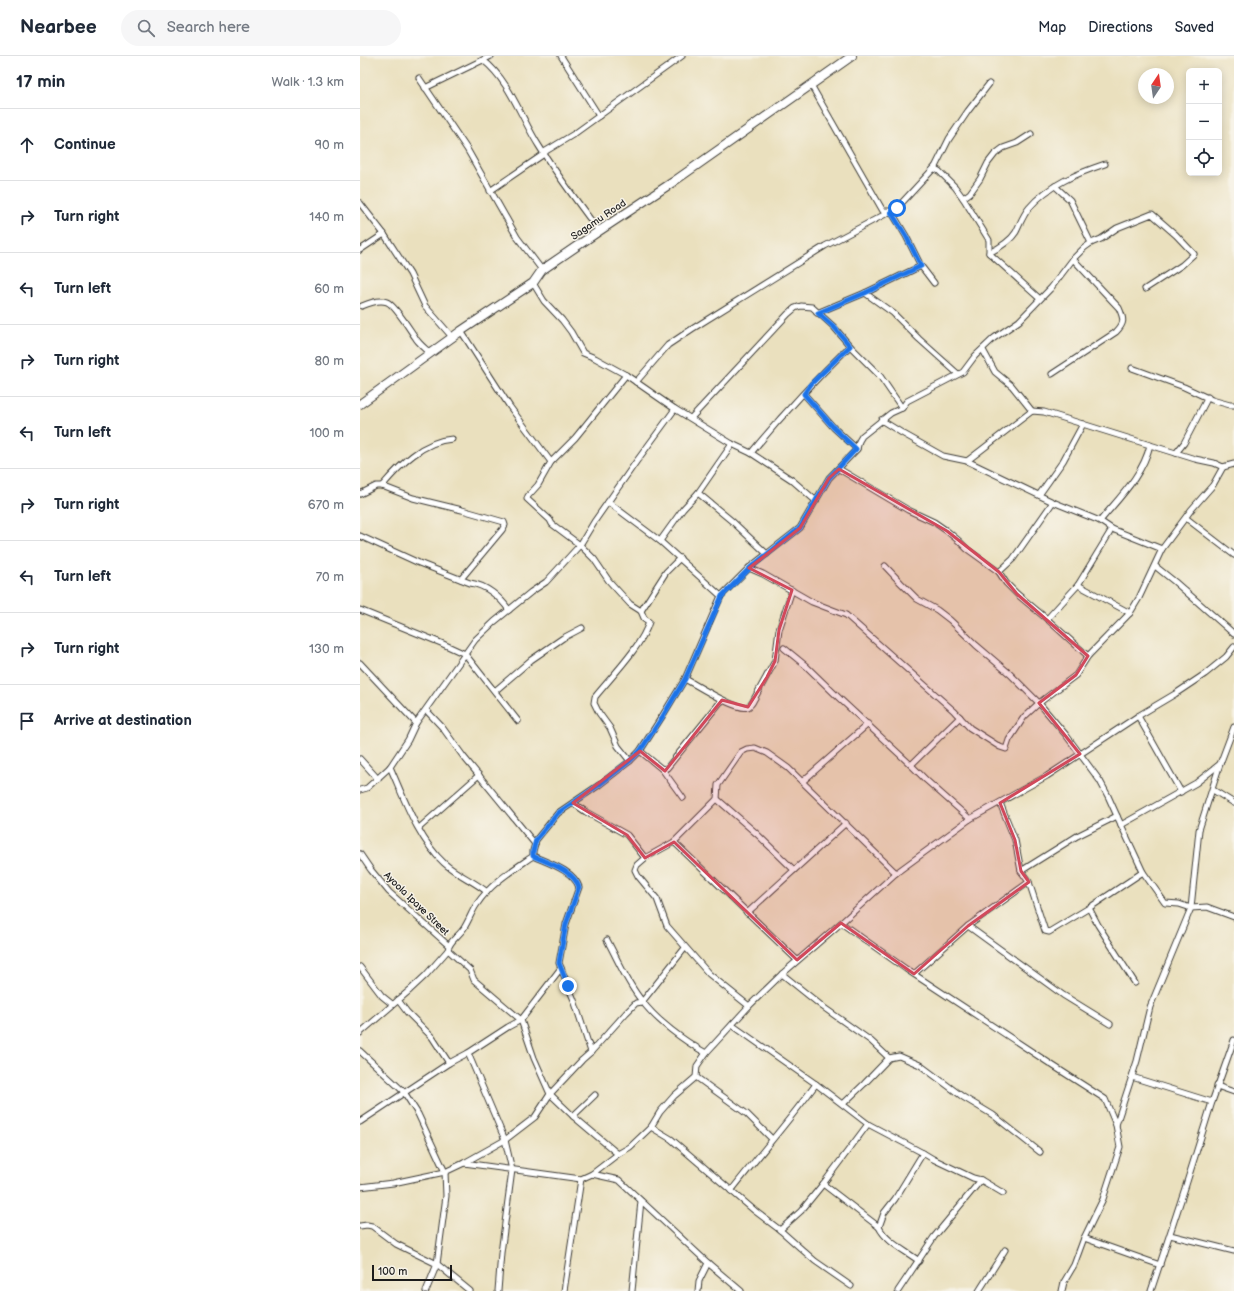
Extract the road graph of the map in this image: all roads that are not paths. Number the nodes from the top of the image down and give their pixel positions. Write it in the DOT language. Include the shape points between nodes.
graph roads {
  1 [pos="490,56"];
  2 [pos="561,56"];
  3 [pos="682,56"];
  4 [pos="852,56"];
  5 [pos="483,60"];
  6 [pos="419,78"];
  7 [pos="989,84"];
  8 [pos="811,85"];
  9 [pos="425,88"];
  10 [pos="599,116"];
  11 [pos="1031,134"];
  12 [pos="544,154"];
  13 [pos="1105,164"];
  14 [pos="935,167"];
  15 [pos="1055,186"];
  16 [pos="490,191"];
  17 [pos="963,198"];
  18 [pos="360,204"];
  19 [pos="891,212"];
  20 [pos="599,231"];
  21 [pos="384,234"];
  22 [pos="1091,243"];
  23 [pos="360,250"];
  24 [pos="989,253"];
  25 [pos="1073,259"];
  26 [pos="921,266"];
  27 [pos="542,270"];
  28 [pos="533,283"];
  29 [pos="934,283"];
  30 [pos="1145,289"];
  31 [pos="865,293"];
  32 [pos="1040,299"];
  33 [pos="362,306"];
  34 [pos="818,313"];
  35 [pos="461,331"];
  36 [pos="453,338"];
  37 [pos="850,346"];
  38 [pos="983,350"];
  39 [pos="430,353"];
  40 [pos="1132,368"];
  41 [pos="958,374"];
  42 [pos="1052,374"];
  43 [pos="626,375"];
  44 [pos="636,382"];
  45 [pos="804,394"];
  46 [pos="1208,397"];
  47 [pos="360,404"];
  48 [pos="1234,405"];
  49 [pos="902,408"];
  50 [pos="675,409"];
  51 [pos="1032,411"];
  52 [pos="691,418"];
  53 [pos="882,420"];
  54 [pos="1083,424"];
  55 [pos="452,439"];
  56 [pos="732,444"];
  57 [pos="1150,445"];
  58 [pos="856,449"];
  59 [pos="751,453"];
  60 [pos="1176,453"];
  61 [pos="967,461"];
  62 [pos="551,462"];
  63 [pos="1234,464"];
  64 [pos="1223,467"];
  65 [pos="839,469"];
  66 [pos="382,486"];
  67 [pos="698,493"];
  68 [pos="360,494"];
  69 [pos="1039,495"];
  70 [pos="816,501"];
  71 [pos="608,502"];
  72 [pos="1053,502"];
  73 [pos="1186,518"];
  74 [pos="1100,521"];
  75 [pos="1112,529"];
  76 [pos="360,536"];
  77 [pos="660,541"];
  78 [pos="580,545"];
  79 [pos="1162,549"];
  80 [pos="767,554"];
  81 [pos="1234,555"];
  82 [pos="680,558"];
  83 [pos="885,566"];
  84 [pos="1155,566"];
  85 [pos="750,568"];
  86 [pos="999,572"];
  87 [pos="461,579"];
  88 [pos="1078,585"];
  89 [pos="792,590"];
  90 [pos="722,596"];
  91 [pos="360,610"];
  92 [pos="509,610"];
  93 [pos="641,611"];
  94 [pos="1130,613"];
  95 [pos="1047,619"];
  96 [pos="582,628"];
  97 [pos="1234,634"];
  98 [pos="1234,647"];
  99 [pos="784,648"];
  100 [pos="465,654"];
  101 [pos="1088,656"];
  102 [pos="360,663"];
  103 [pos="685,679"];
  104 [pos="495,691"];
  105 [pos="722,700"];
  106 [pos="1039,703"];
  107 [pos="426,710"];
  108 [pos="1138,716"];
  109 [pos="960,717"];
  110 [pos="518,721"];
  111 [pos="416,723"];
  112 [pos="868,724"];
  113 [pos="1234,727"];
  114 [pos="640,751"];
  115 [pos="1080,754"];
  116 [pos="360,759"];
  117 [pos="630,761"];
  118 [pos="911,764"];
  119 [pos="1220,764"];
  120 [pos="390,767"];
  121 [pos="662,769"];
  122 [pos="479,775"];
  123 [pos="378,779"];
  124 [pos="803,782"];
  125 [pos="360,790"];
  126 [pos="1213,790"];
  127 [pos="1181,792"];
  128 [pos="683,798"];
  129 [pos="717,799"];
  130 [pos="573,803"];
  131 [pos="1000,803"];
  132 [pos="1234,803"];
  133 [pos="1117,816"];
  134 [pos="970,820"];
  135 [pos="846,823"];
  136 [pos="1121,825"];
  137 [pos="419,828"];
  138 [pos="674,842"];
  139 [pos="535,844"];
  140 [pos="360,854"];
  141 [pos="533,856"];
  142 [pos="645,858"];
  143 [pos="794,870"];
  144 [pos="1021,871"];
  145 [pos="1143,872"];
  146 [pos="896,873"];
  147 [pos="1029,882"];
  148 [pos="487,892"];
  149 [pos="1089,908"];
  150 [pos="1191,908"];
  151 [pos="747,913"];
  152 [pos="1234,917"];
  153 [pos="841,923"];
  154 [pos="968,926"];
  155 [pos="607,940"];
  156 [pos="448,948"];
  157 [pos="685,948"];
  158 [pos="797,960"];
  159 [pos="360,967"];
  160 [pos="561,968"];
  161 [pos="782,974"];
  162 [pos="914,974"];
  163 [pos="1134,983"];
  164 [pos="398,1000"];
  165 [pos="642,1002"];
  166 [pos="392,1004"];
  167 [pos="749,1006"];
  168 [pos="521,1020"];
  169 [pos="1110,1024"];
  170 [pos="732,1025"];
  171 [pos="360,1033"];
  172 [pos="1234,1040"];
  173 [pos="360,1051"];
  174 [pos="592,1052"];
  175 [pos="468,1053"];
  176 [pos="706,1053"];
  177 [pos="889,1058"];
  178 [pos="449,1063"];
  179 [pos="696,1077"];
  180 [pos="1132,1077"];
  181 [pos="816,1084"];
  182 [pos="1217,1086"];
  183 [pos="404,1092"];
  184 [pos="1234,1092"];
  185 [pos="550,1094"];
  186 [pos="595,1095"];
  187 [pos="1212,1102"];
  188 [pos="843,1104"];
  189 [pos="573,1116"];
  190 [pos="360,1122"];
  191 [pos="868,1124"];
  192 [pos="1116,1125"];
  193 [pos="651,1128"];
  194 [pos="772,1139"];
  195 [pos="505,1140"];
  196 [pos="1040,1152"];
  197 [pos="923,1153"];
  198 [pos="618,1154"];
  199 [pos="464,1163"];
  200 [pos="512,1170"];
  201 [pos="445,1172"];
  202 [pos="592,1174"];
  203 [pos="580,1179"];
  204 [pos="981,1180"];
  205 [pos="824,1184"];
  206 [pos="360,1187"];
  207 [pos="731,1191"];
  208 [pos="1003,1193"];
  209 [pos="641,1201"];
  210 [pos="360,1226"];
  211 [pos="879,1227"];
  212 [pos="780,1230"];
  213 [pos="1170,1235"];
  214 [pos="1084,1238"];
  215 [pos="1005,1250"];
  216 [pos="1234,1251"];
  217 [pos="919,1260"];
  218 [pos="708,1263"];
  219 [pos="437,1264"];
  220 [pos="1160,1265"];
  221 [pos="851,1286"];
  222 [pos="426,1291"];
  223 [pos="470,1291"];
  224 [pos="498,1291"];
  225 [pos="564,1291"];
  226 [pos="632,1291"];
  227 [pos="698,1291"];
  228 [pos="741,1291"];
  229 [pos="898,1291"];
  230 [pos="978,1291"];
  231 [pos="1062,1291"];
  232 [pos="1151,1291"];
  1 -- 5 [label="street"];
  2 -- 10 [label="street"];
  3 -- 10 [label="street"];
  4 -- 8 [label="highway, Sagamu Road"];
  5 -- 9 [label="street"];
  5 -- 12 [label="street" via="505,85"];
  6 -- 9 [label="street"];
  7 -- 14 [label="street" via="949,139"];
  8 -- 19 [label="street" via="883,211"];
  8 -- 20 [label="highway, Sagamu Road"];
  9 -- 16 [label="street" via="466,149"];
  10 -- 12 [label="street"];
  11 -- 17 [label="street" via="995,154 980,179"];
  12 -- 16 [label="street"];
  12 -- 20 [label="street"];
  13 -- 15 [label="street" via="1082,171"];
  14 -- 17 [label="street"];
  14 -- 19 [label="street"];
  15 -- 22 [label="street" via="1070,200"];
  15 -- 24 [label="street" via="1028,209 1015,234"];
  16 -- 27 [label="street" via="517,237"];
  17 -- 24 [label="street" via="989,240"];
  18 -- 21 [label="street"];
  19 -- 26 [label="street"];
  19 -- 44 [label="street" via="825,246 668,345"];
  20 -- 27 [label="highway, Sagamu Road"];
  21 -- 23 [label="street"];
  21 -- 36 [label="street" via="410,274 425,306"];
  22 -- 25 [label="street"];
  22 -- 30 [label="street" via="1117,228 1152,214 1194,254"];
  24 -- 32 [label="street"];
  25 -- 32 [label="street"];
  25 -- 42 [label="street" via="1119,308 1123,318 1121,327 1116,332"];
  26 -- 29 [label="street"];
  26 -- 31 [label="street"];
  27 -- 28 [label="highway, Sagamu Road"];
  28 -- 35 [label="highway, Sagamu Road"];
  28 -- 43 [label="street" via="544,301 571,332 583,353"];
  31 -- 34 [label="street"];
  31 -- 41 [label="street" via="893,313"];
  32 -- 38 [label="street" via="1019,321 994,338"];
  33 -- 39 [label="street" via="382,301 389,304"];
  34 -- 37 [label="street"];
  34 -- 52 [label="street" via="812,307 806,306 792,311"];
  35 -- 36 [label="highway, Sagamu Road"];
  35 -- 62 [label="street" via="510,407"];
  36 -- 39 [label="highway, Sagamu Road"];
  37 -- 45 [label="street"];
  37 -- 49 [label="street" via="880,376"];
  38 -- 41 [label="street" via="963,372"];
  38 -- 51 [label="street" via="995,372 1012,386"];
  39 -- 47 [label="highway, Sagamu Road"];
  40 -- 46 [label="street"];
  41 -- 49 [label="street" via="907,401"];
  43 -- 44 [label="street"];
  43 -- 62 [label="street" via="575,438"];
  44 -- 50 [label="street"];
  45 -- 58 [label="street"];
  45 -- 59 [label="street" via="773,425"];
  46 -- 48 [label="street" via="1223,404"];
  46 -- 60 [label="street"];
  49 -- 53 [label="street"];
  50 -- 52 [label="street"];
  50 -- 71 [label="street"];
  51 -- 54 [label="street"];
  51 -- 61 [label="street"];
  52 -- 56 [label="street"];
  53 -- 58 [label="street" via="862,436"];
  53 -- 61 [label="street" via="902,434 944,456"];
  54 -- 57 [label="street"];
  54 -- 69 [label="street" via="1063,461"];
  55 -- 66 [label="street" via="428,445 420,450"];
  56 -- 59 [label="street"];
  56 -- 67 [label="street"];
  57 -- 60 [label="street"];
  57 -- 74 [label="street" via="1141,471"];
  58 -- 65 [label="street"];
  59 -- 70 [label="street" via="792,480"];
  60 -- 64 [label="street"];
  61 -- 69 [label="street"];
  62 -- 78 [label="street" via="527,499 552,524"];
  63 -- 64 [label="street"];
  64 -- 73 [label="street" via="1213,485"];
  65 -- 70 [label="street" via="829,478"];
  65 -- 86 [label="street" via="908,510 934,522"];
  66 -- 68 [label="street" via="376,486"];
  66 -- 87 [label="street" via="413,498 504,522 502,530"];
  67 -- 77 [label="street"];
  67 -- 80 [label="street"];
  69 -- 72 [label="street"];
  70 -- 80 [label="street" via="800,528"];
  71 -- 77 [label="street"];
  71 -- 78 [label="street"];
  72 -- 74 [label="street"];
  72 -- 86 [label="street" via="1012,559"];
  73 -- 79 [label="street"];
  73 -- 81 [label="street"];
  74 -- 75 [label="street"];
  75 -- 79 [label="street"];
  75 -- 88 [label="street"];
  76 -- 87 [label="street"];
  77 -- 82 [label="street"];
  78 -- 92 [label="street" via="546,582"];
  78 -- 93 [label="street" via="630,604"];
  79 -- 84 [label="street"];
  80 -- 85 [label="street"];
  82 -- 90 [label="street"];
  82 -- 93 [label="street" via="666,572"];
  83 -- 106 [label="street" via="917,599 950,620"];
  84 -- 94 [label="street"];
  84 -- 97 [label="street"];
  85 -- 89 [label="street"];
  85 -- 90 [label="street"];
  86 -- 95 [label="street" via="1017,594"];
  87 -- 92 [label="street" via="488,590"];
  88 -- 94 [label="street"];
  88 -- 95 [label="street"];
  89 -- 105 [label="street" via="779,630 775,661 752,703 743,708"];
  89 -- 109 [label="street" via="812,602 846,615"];
  90 -- 103 [label="street"];
  91 -- 100 [label="street"];
  92 -- 100 [label="street" via="475,640"];
  93 -- 117 [label="street" via="649,622 645,633 595,697 594,703 618,746"];
  94 -- 101 [label="street"];
  95 -- 101 [label="street"];
  96 -- 104 [label="street" via="531,660"];
  98 -- 108 [label="street" via="1205,674"];
  99 -- 112 [label="street"];
  100 -- 104 [label="street"];
  100 -- 107 [label="street"];
  101 -- 106 [label="street" via="1076,675"];
  102 -- 111 [label="street"];
  103 -- 105 [label="street"];
  103 -- 114 [label="street"];
  104 -- 110 [label="street"];
  105 -- 121 [label="street" via="667,768"];
  106 -- 109 [label="street" via="1024,717 1006,749 970,728"];
  106 -- 115 [label="street"];
  107 -- 111 [label="street"];
  107 -- 122 [label="street"];
  108 -- 115 [label="street"];
  108 -- 127 [label="street"];
  109 -- 118 [label="street"];
  111 -- 120 [label="street"];
  112 -- 118 [label="street"];
  112 -- 124 [label="street"];
  113 -- 119 [label="street"];
  114 -- 117 [label="street"];
  114 -- 121 [label="street"];
  115 -- 131 [label="street"];
  115 -- 133 [label="street" via="1100,781"];
  116 -- 123 [label="street"];
  117 -- 130 [label="street"];
  118 -- 134 [label="street"];
  119 -- 126 [label="street"];
  119 -- 127 [label="street"];
  120 -- 123 [label="street"];
  120 -- 137 [label="street"];
  121 -- 128 [label="street"];
  122 -- 137 [label="street"];
  122 -- 139 [label="street"];
  123 -- 125 [label="street"];
  124 -- 129 [label="street" via="767,753 747,748 741,752 718,785"];
  124 -- 135 [label="street"];
  126 -- 132 [label="street"];
  126 -- 150 [label="street" via="1199,830"];
  127 -- 136 [label="street"];
  129 -- 138 [label="street"];
  129 -- 143 [label="street"];
  130 -- 139 [label="street" via="558,813"];
  130 -- 142 [label="street" via="627,835"];
  131 -- 134 [label="street"];
  131 -- 144 [label="street" via="1015,840"];
  133 -- 136 [label="street"];
  133 -- 144 [label="street" via="1077,836"];
  134 -- 146 [label="street"];
  135 -- 143 [label="street"];
  135 -- 146 [label="street"];
  136 -- 145 [label="street"];
  137 -- 148 [label="street" via="431,848 444,862"];
  138 -- 142 [label="street"];
  138 -- 151 [label="street"];
  139 -- 141 [label="street"];
  140 -- 156 [label="street, Ayoola Ipaye Street" via="389,892"];
  141 -- 148 [label="street" via="499,880"];
  141 -- 160 [label="street" via="565,871 579,887 566,924 559,963"];
  142 -- 157 [label="street" via="635,870 657,899 667,926"];
  143 -- 151 [label="street"];
  144 -- 147 [label="street"];
  145 -- 149 [label="street"];
  145 -- 150 [label="street" via="1165,903"];
  146 -- 153 [label="street"];
  147 -- 149 [label="street" via="1045,931 1049,932"];
  147 -- 154 [label="street"];
  148 -- 156 [label="street" via="477,904 464,929"];
  149 -- 163 [label="street"];
  150 -- 152 [label="street" via="1206,907"];
  150 -- 180 [label="street" via="1150,1007"];
  151 -- 158 [label="street"];
  153 -- 158 [label="street"];
  153 -- 162 [label="street"];
  154 -- 162 [label="street"];
  154 -- 169 [label="street" via="1063,995"];
  155 -- 165 [label="street"];
  156 -- 164 [label="street" via="426,975"];
  156 -- 168 [label="street, Ayoola Ipaye Street" via="470,970 474,980"];
  157 -- 165 [label="street"];
  157 -- 167 [label="street" via="709,974"];
  158 -- 161 [label="street"];
  159 -- 166 [label="street" via="382,996"];
  160 -- 168 [label="street"];
  160 -- 174 [label="street"];
  161 -- 167 [label="street"];
  161 -- 177 [label="street" via="871,1041"];
  162 -- 192 [label="street" via="1105,1099"];
  164 -- 166 [label="street"];
  164 -- 178 [label="street" via="432,1037"];
  165 -- 174 [label="street" via="636,1003 626,1013"];
  165 -- 176 [label="street" via="676,1033"];
  166 -- 171 [label="street"];
  167 -- 170 [label="street"];
  168 -- 175 [label="street"];
  168 -- 185 [label="street"];
  170 -- 176 [label="street"];
  170 -- 181 [label="street"];
  172 -- 182 [label="street"];
  173 -- 183 [label="street"];
  174 -- 185 [label="street"];
  175 -- 178 [label="street"];
  175 -- 195 [label="street"];
  176 -- 179 [label="street" via="697,1066"];
  177 -- 188 [label="street"];
  177 -- 196 [label="street" via="899,1056 920,1065 963,1097 993,1115"];
  178 -- 183 [label="street"];
  179 -- 193 [label="street" via="674,1096 660,1112"];
  179 -- 194 [label="street" via="747,1114"];
  180 -- 187 [label="street"];
  180 -- 192 [label="street"];
  181 -- 188 [label="street"];
  181 -- 194 [label="street" via="790,1120"];
  182 -- 184 [label="street"];
  182 -- 187 [label="street"];
  183 -- 190 [label="street"];
  183 -- 201 [label="street" via="418,1114"];
  185 -- 189 [label="street"];
  185 -- 195 [label="street" via="534,1117"];
  186 -- 189 [label="street"];
  187 -- 213 [label="street"];
  188 -- 191 [label="street"];
  189 -- 198 [label="street"];
  191 -- 197 [label="street"];
  191 -- 205 [label="street"];
  192 -- 214 [label="street" via="1120,1147 1103,1199"];
  193 -- 198 [label="street"];
  193 -- 207 [label="street" via="671,1139"];
  194 -- 207 [label="street"];
  195 -- 199 [label="street"];
  195 -- 200 [label="street"];
  197 -- 204 [label="street"];
  197 -- 211 [label="street" via="884,1213"];
  198 -- 202 [label="street"];
  199 -- 200 [label="street"];
  199 -- 201 [label="street"];
  200 -- 203 [label="street"];
  200 -- 224 [label="street"];
  201 -- 206 [label="street"];
  201 -- 219 [label="street" via="446,1196"];
  202 -- 203 [label="street"];
  202 -- 209 [label="street" via="619,1180"];
  203 -- 225 [label="street"];
  204 -- 208 [label="street"];
  204 -- 217 [label="street" via="934,1237"];
  205 -- 211 [label="street"];
  205 -- 212 [label="street" via="801,1211"];
  207 -- 212 [label="street"];
  209 -- 218 [label="street"];
  209 -- 226 [label="street"];
  210 -- 219 [label="street" via="372,1226 396,1244"];
  211 -- 217 [label="street" via="893,1242"];
  212 -- 221 [label="street" via="815,1261"];
  213 -- 216 [label="street"];
  213 -- 220 [label="street"];
  214 -- 220 [label="street"];
  214 -- 231 [label="street"];
  215 -- 230 [label="street"];
  217 -- 229 [label="street"];
  218 -- 227 [label="street" via="699,1281"];
  218 -- 228 [label="street"];
  219 -- 222 [label="street"];
  219 -- 223 [label="street"];
  220 -- 232 [label="street"];
}
